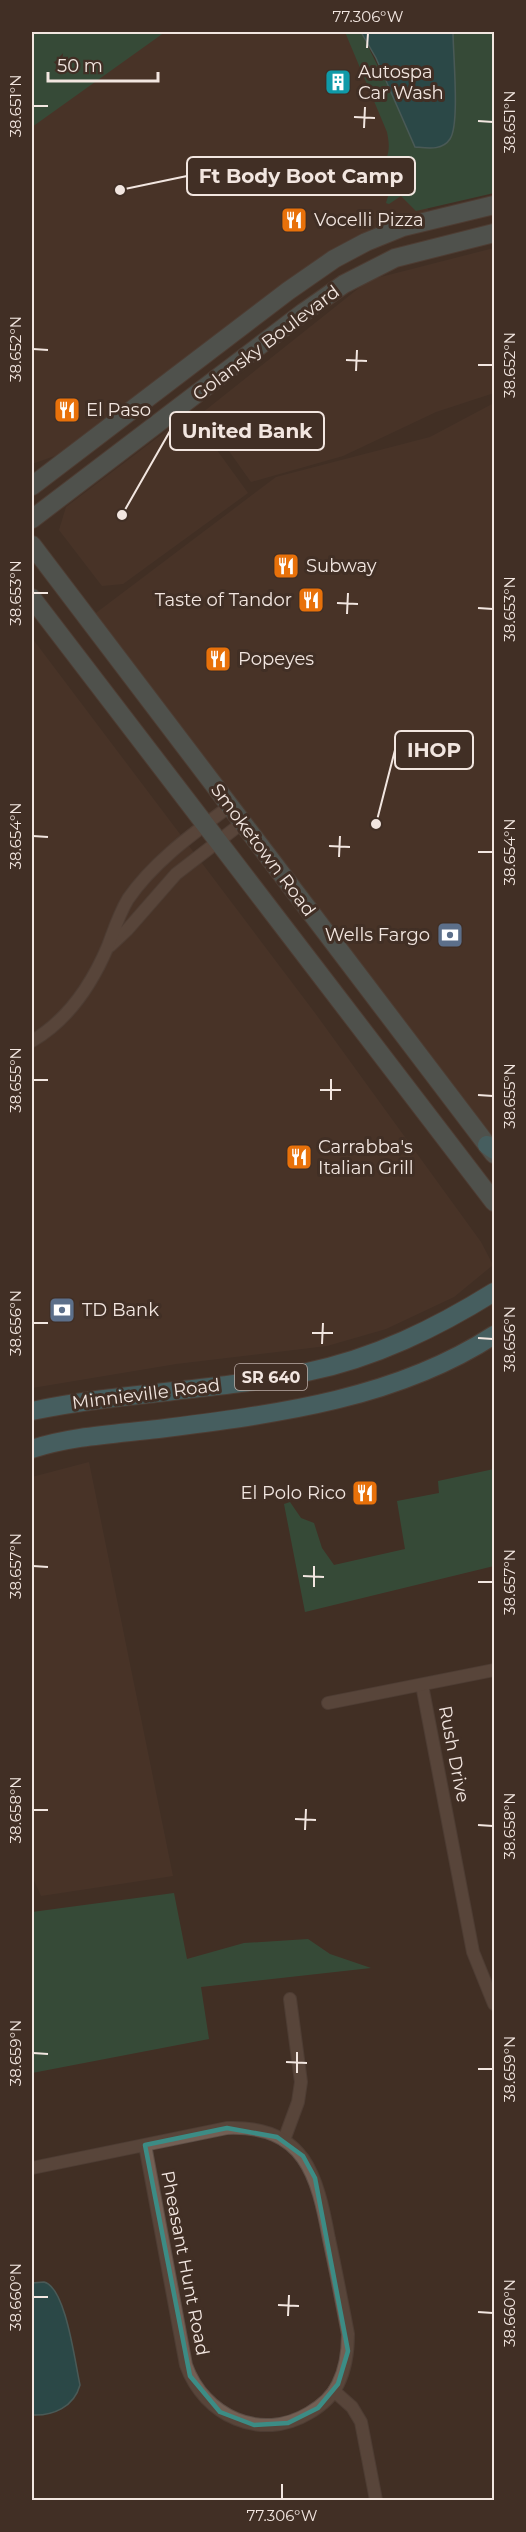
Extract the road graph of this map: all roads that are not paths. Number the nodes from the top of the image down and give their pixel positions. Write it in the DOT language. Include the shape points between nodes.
graph roads {
  1 [pos="495,205"];
  2 [pos="495,233"];
  3 [pos="374,238"];
  4 [pos="384,263"];
  5 [pos="69,460"];
  6 [pos="32,469"];
  7 [pos="32,486"];
  8 [pos="32,519"];
  9 [pos="32,545"];
  10 [pos="32,598"];
  11 [pos="230,806"];
  12 [pos="243,822"];
  13 [pos="204,825"];
  14 [pos="217,842"];
  15 [pos="107,948"];
  16 [pos="32,1041"];
  17 [pos="492,1150"];
  18 [pos="495,1202"];
  19 [pos="495,1292"];
  20 [pos="493,1337"];
  21 [pos="32,1410"];
  22 [pos="32,1449"];
  23 [pos="495,1670"];
  24 [pos="422,1685"];
  25 [pos="328,1703"];
  26 [pos="290,1999"];
  27 [pos="495,2004"];
  28 [pos="284,2140"];
  29 [pos="145,2145"];
  30 [pos="32,2168"];
  31 [pos="334,2391"];
  32 [pos="376,2500"];
  1 -- 3 [label="main road, Golansky Boulevard" via="449,214"];
  2 -- 4 [label="main road, Golansky Boulevard"];
  3 -- 4 [label="main road"];
  3 -- 5 [label="main road, Golansky Boulevard" via="334,259 288,291"];
  4 -- 8 [label="main road, Golansky Boulevard" via="304,312"];
  5 -- 6 [label="main road"];
  5 -- 7 [label="main road, Golansky Boulevard"];
  9 -- 11 [label="main road, Smoketown Road"];
  10 -- 13 [label="main road, Smoketown Road"];
  11 -- 12 [label="main road, Smoketown Road"];
  11 -- 13 [label="street"];
  12 -- 14 [label="street"];
  12 -- 17 [label="main road, Smoketown Road"];
  13 -- 14 [label="main road, Smoketown Road"];
  13 -- 15 [label="street" via="132,894"];
  14 -- 15 [label="street" via="176,874 128,930"];
  14 -- 18 [label="main road, Smoketown Road"];
  15 -- 16 [label="street" via="62,1020"];
  19 -- 21 [label="main road, Minnieville Road / SR 640" via="453,1319 411,1338 323,1368"];
  20 -- 22 [label="main road, Minnieville Road / SR 640" via="411,1377 323,1404 76,1439"];
  23 -- 24 [label="street"];
  24 -- 25 [label="street"];
  24 -- 27 [label="street, Rush Drive" via="473,1952"];
  26 -- 28 [label="street" via="301,2082"];
  28 -- 29 [label="street, Pheasant Hunt Road" via="245,2127"];
  28 -- 31 [label="street, Pheasant Hunt Road" via="303,2156 320,2192 348,2334 345,2365"];
  29 -- 30 [label="street, Pheasant Hunt Road"];
  29 -- 31 [label="street, Pheasant Hunt Road" via="186,2365 196,2388 220,2412 235,2420 271,2426 304,2416"];
  31 -- 32 [label="street" via="358,2414"];
}
